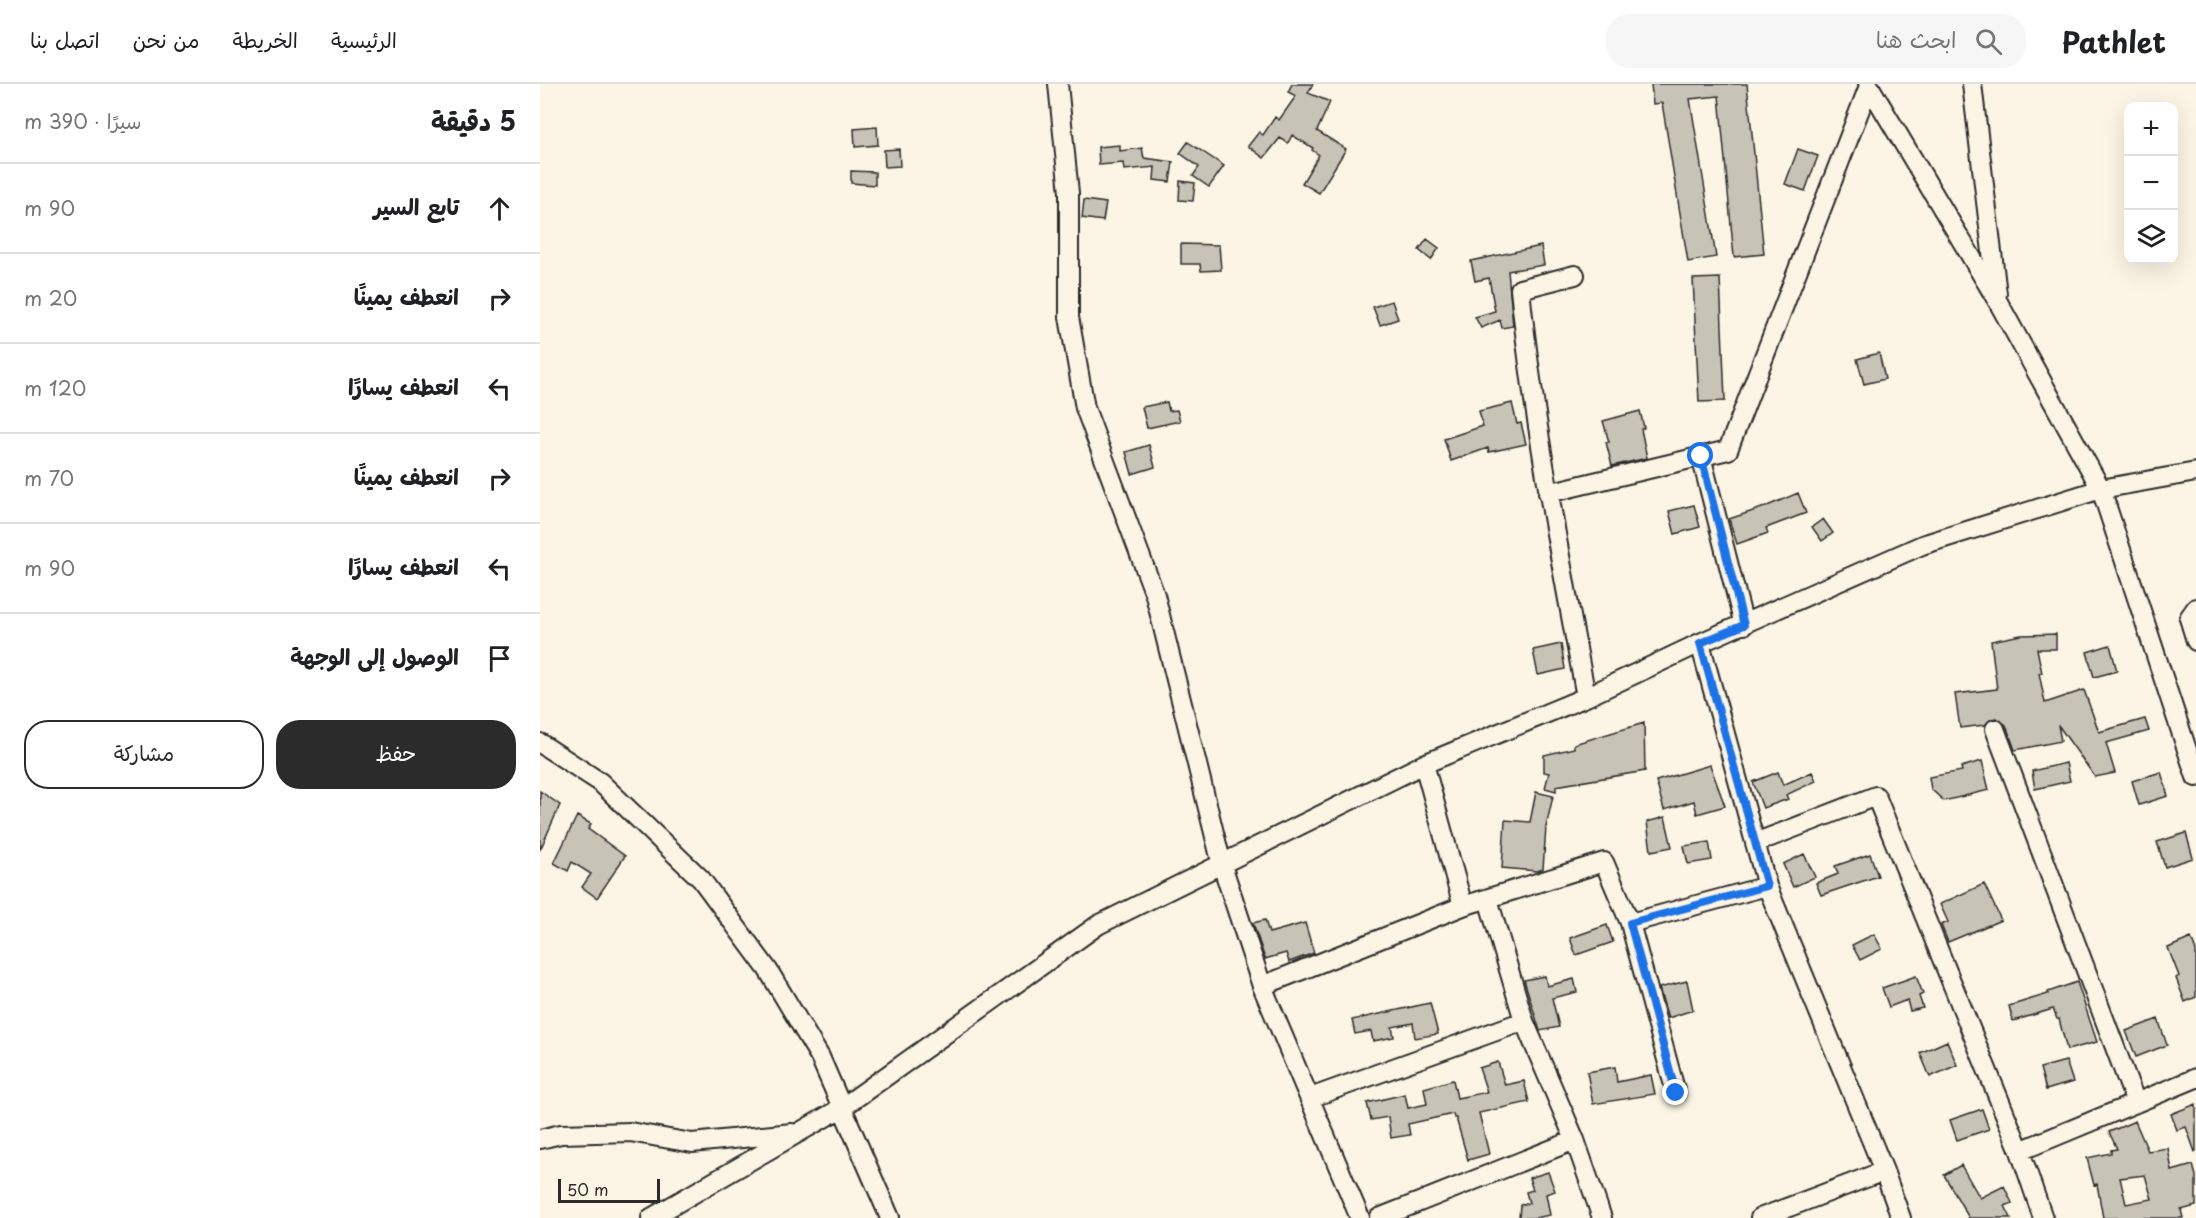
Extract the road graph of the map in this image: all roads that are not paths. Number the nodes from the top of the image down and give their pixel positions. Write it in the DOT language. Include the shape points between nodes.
graph roads {
  1 [pos="1058,84"];
  2 [pos="1972,84"];
  3 [pos="1868,85"];
  4 [pos="1575,275"];
  5 [pos="1997,300"];
  6 [pos="1701,456"];
  7 [pos="2196,472"];
  8 [pos="2101,489"];
  9 [pos="1548,493"];
  10 [pos="2196,608"];
  11 [pos="1744,625"];
  12 [pos="2196,641"];
  13 [pos="1700,643"];
  14 [pos="1586,697"];
  15 [pos="1995,729"];
  16 [pos="540,743"];
  17 [pos="1424,765"];
  18 [pos="2196,777"];
  19 [pos="1755,843"];
  20 [pos="1222,865"];
  21 [pos="1767,886"];
  22 [pos="1488,899"];
  23 [pos="1463,906"];
  24 [pos="1630,923"];
  25 [pos="1262,986"];
  26 [pos="1524,1021"];
  27 [pos="2196,1078"];
  28 [pos="1676,1093"];
  29 [pos="1310,1098"];
  30 [pos="2136,1103"];
  31 [pos="843,1107"];
  32 [pos="797,1132"];
  33 [pos="540,1138"];
  34 [pos="1575,1140"];
  35 [pos="2020,1151"];
  36 [pos="1884,1171"];
  37 [pos="651,1218"];
  38 [pos="890,1218"];
  39 [pos="1360,1218"];
  40 [pos="1379,1218"];
  41 [pos="1602,1218"];
  42 [pos="1760,1218"];
  43 [pos="1901,1218"];
  44 [pos="2043,1218"];
  1 -- 20 [label="street" via="1070,193 1070,316 1085,408 1155,595"];
  2 -- 5 [label="street"];
  3 -- 5 [label="street"];
  3 -- 6 [label="street" via="1728,450"];
  4 -- 9 [label="street" via="1520,289"];
  5 -- 8 [label="street"];
  6 -- 9 [label="street"];
  6 -- 11 [label="street"];
  7 -- 8 [label="street"];
  8 -- 11 [label="street" via="1922,545"];
  8 -- 18 [label="street"];
  9 -- 14 [label="street"];
  10 -- 12 [label="street" via="2189,618"];
  11 -- 13 [label="street"];
  13 -- 14 [label="street"];
  13 -- 19 [label="street"];
  14 -- 17 [label="street"];
  15 -- 30 [label="street"];
  16 -- 31 [label="street" via="600,782 700,879 768,970 820,1057"];
  17 -- 20 [label="street"];
  17 -- 23 [label="street"];
  19 -- 21 [label="street"];
  19 -- 35 [label="street" via="1876,796"];
  20 -- 25 [label="street"];
  20 -- 31 [label="street" via="1098,925"];
  21 -- 24 [label="street"];
  21 -- 36 [label="street"];
  22 -- 23 [label="street"];
  22 -- 24 [label="street" via="1604,862"];
  22 -- 26 [label="street"];
  23 -- 25 [label="street"];
  24 -- 28 [label="street"];
  25 -- 29 [label="street"];
  26 -- 29 [label="street"];
  26 -- 34 [label="street"];
  27 -- 30 [label="street"];
  29 -- 39 [label="street"];
  30 -- 35 [label="street"];
  31 -- 32 [label="street"];
  31 -- 38 [label="street"];
  32 -- 33 [label="street" via="693,1143 630,1132"];
  32 -- 37 [label="street"];
  34 -- 40 [label="street"];
  34 -- 41 [label="street"];
  35 -- 44 [label="street"];
  36 -- 42 [label="street"];
  36 -- 43 [label="street"];
}
